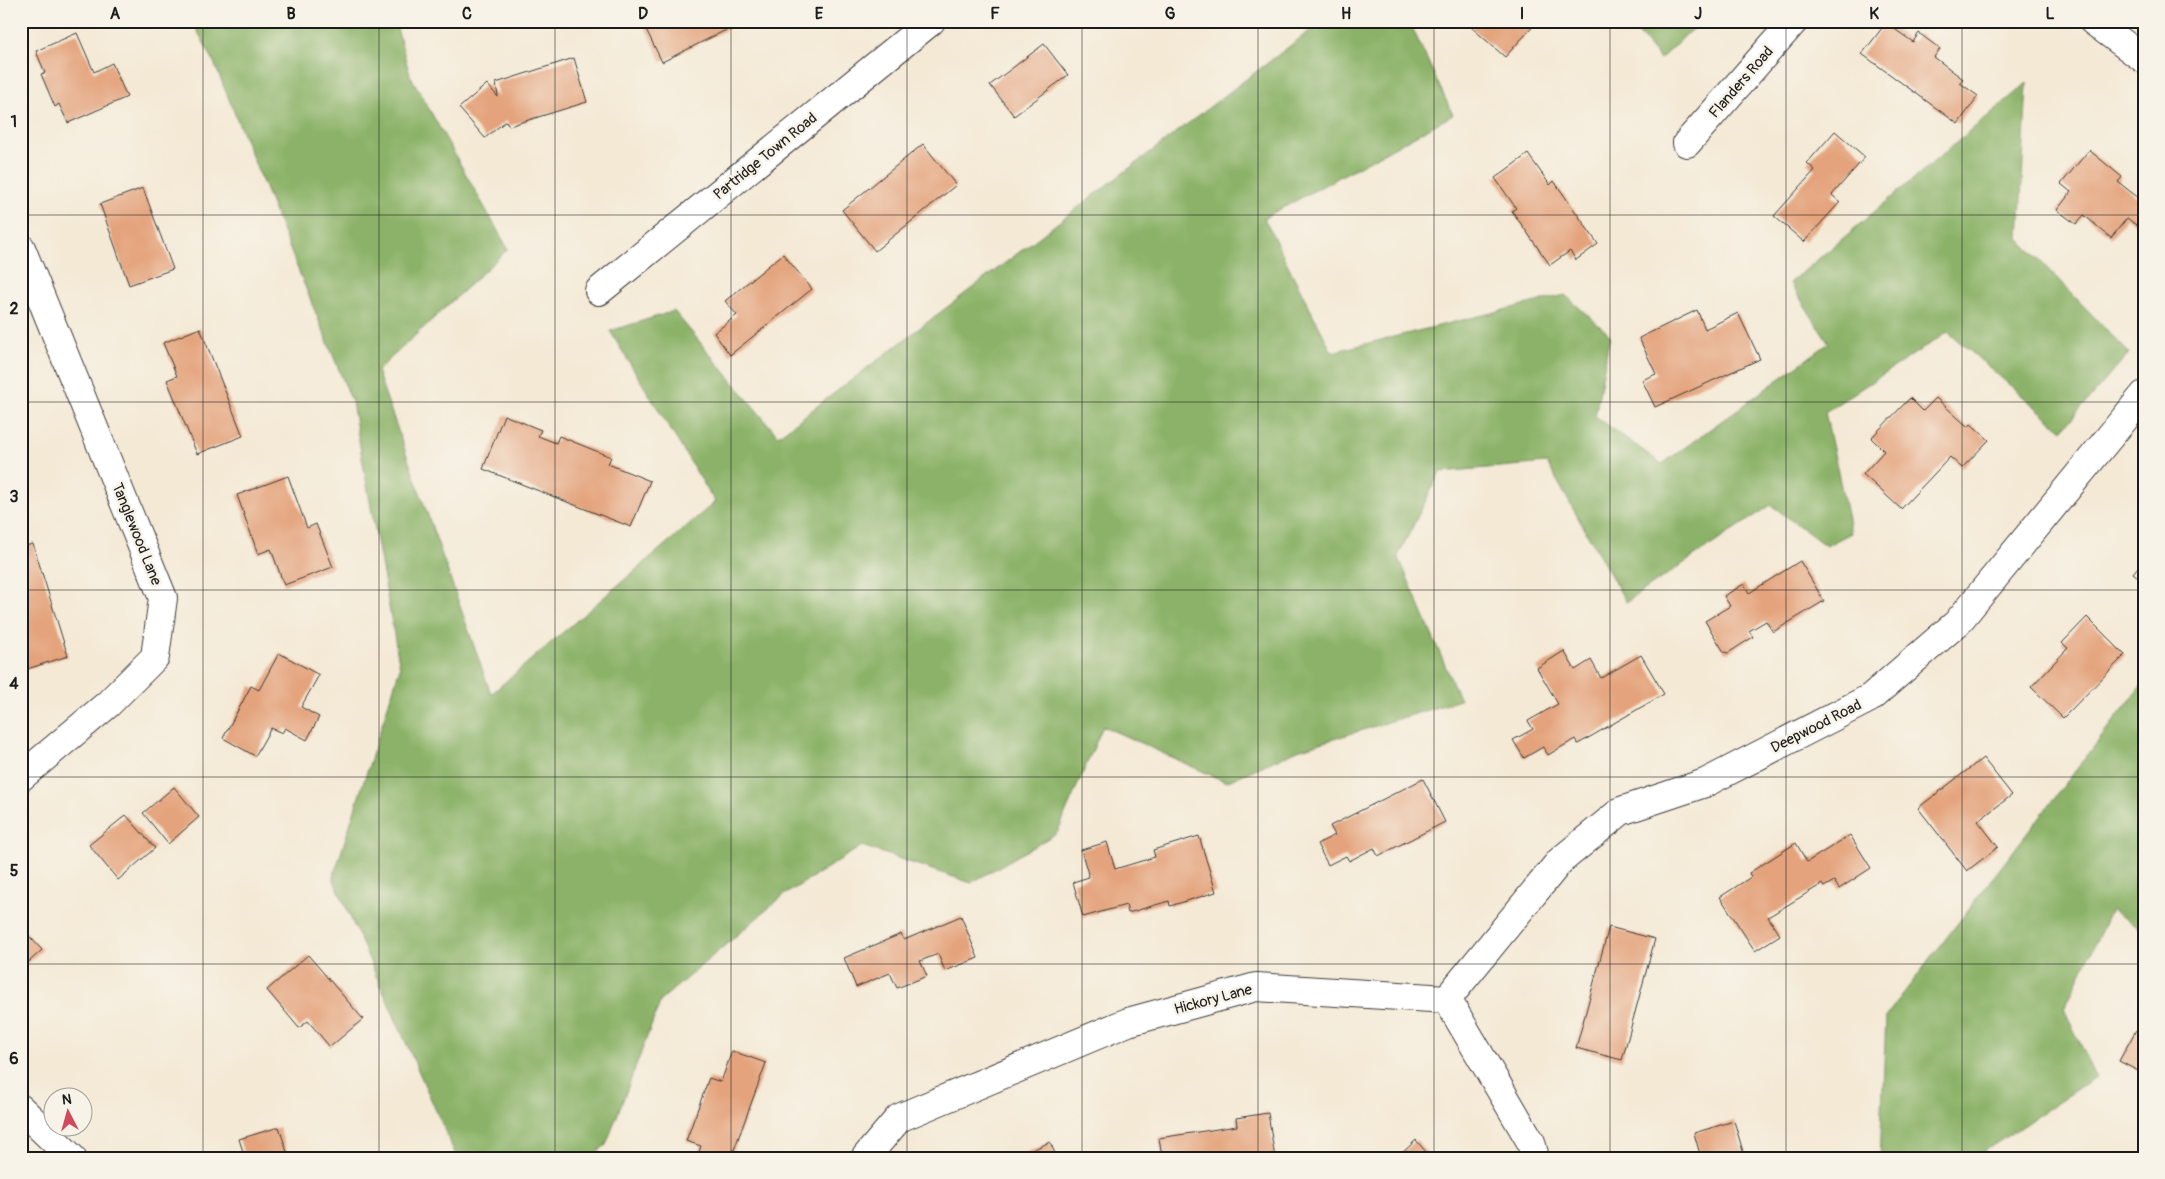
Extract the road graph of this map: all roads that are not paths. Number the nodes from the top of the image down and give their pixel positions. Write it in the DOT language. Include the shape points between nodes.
graph roads {
  1 [pos="931,21"];
  2 [pos="1794,21"];
  3 [pos="2093,21"];
  4 [pos="2144,59"];
  5 [pos="1687,143"];
  6 [pos="21,248"];
  7 [pos="600,291"];
  8 [pos="2144,395"];
  9 [pos="21,777"];
  10 [pos="1447,999"];
  11 [pos="21,1109"];
  12 [pos="72,1158"];
  13 [pos="865,1158"];
  14 [pos="1535,1158"];
  1 -- 7 [label="street, Partridge Town Road"];
  2 -- 5 [label="street, Flanders Road"];
  3 -- 4 [label="street"];
  6 -- 9 [label="street, Tanglewood Lane" via="163,598 155,657 108,704"];
  8 -- 10 [label="street, Deepwood Road" via="1957,623 1870,698 1704,783 1621,811 1560,861"];
  10 -- 13 [label="street, Hickory Lane" via="1256,987 1128,1022 899,1118"];
  10 -- 14 [label="street" via="1531,1142"];
  11 -- 12 [label="street"];
}
